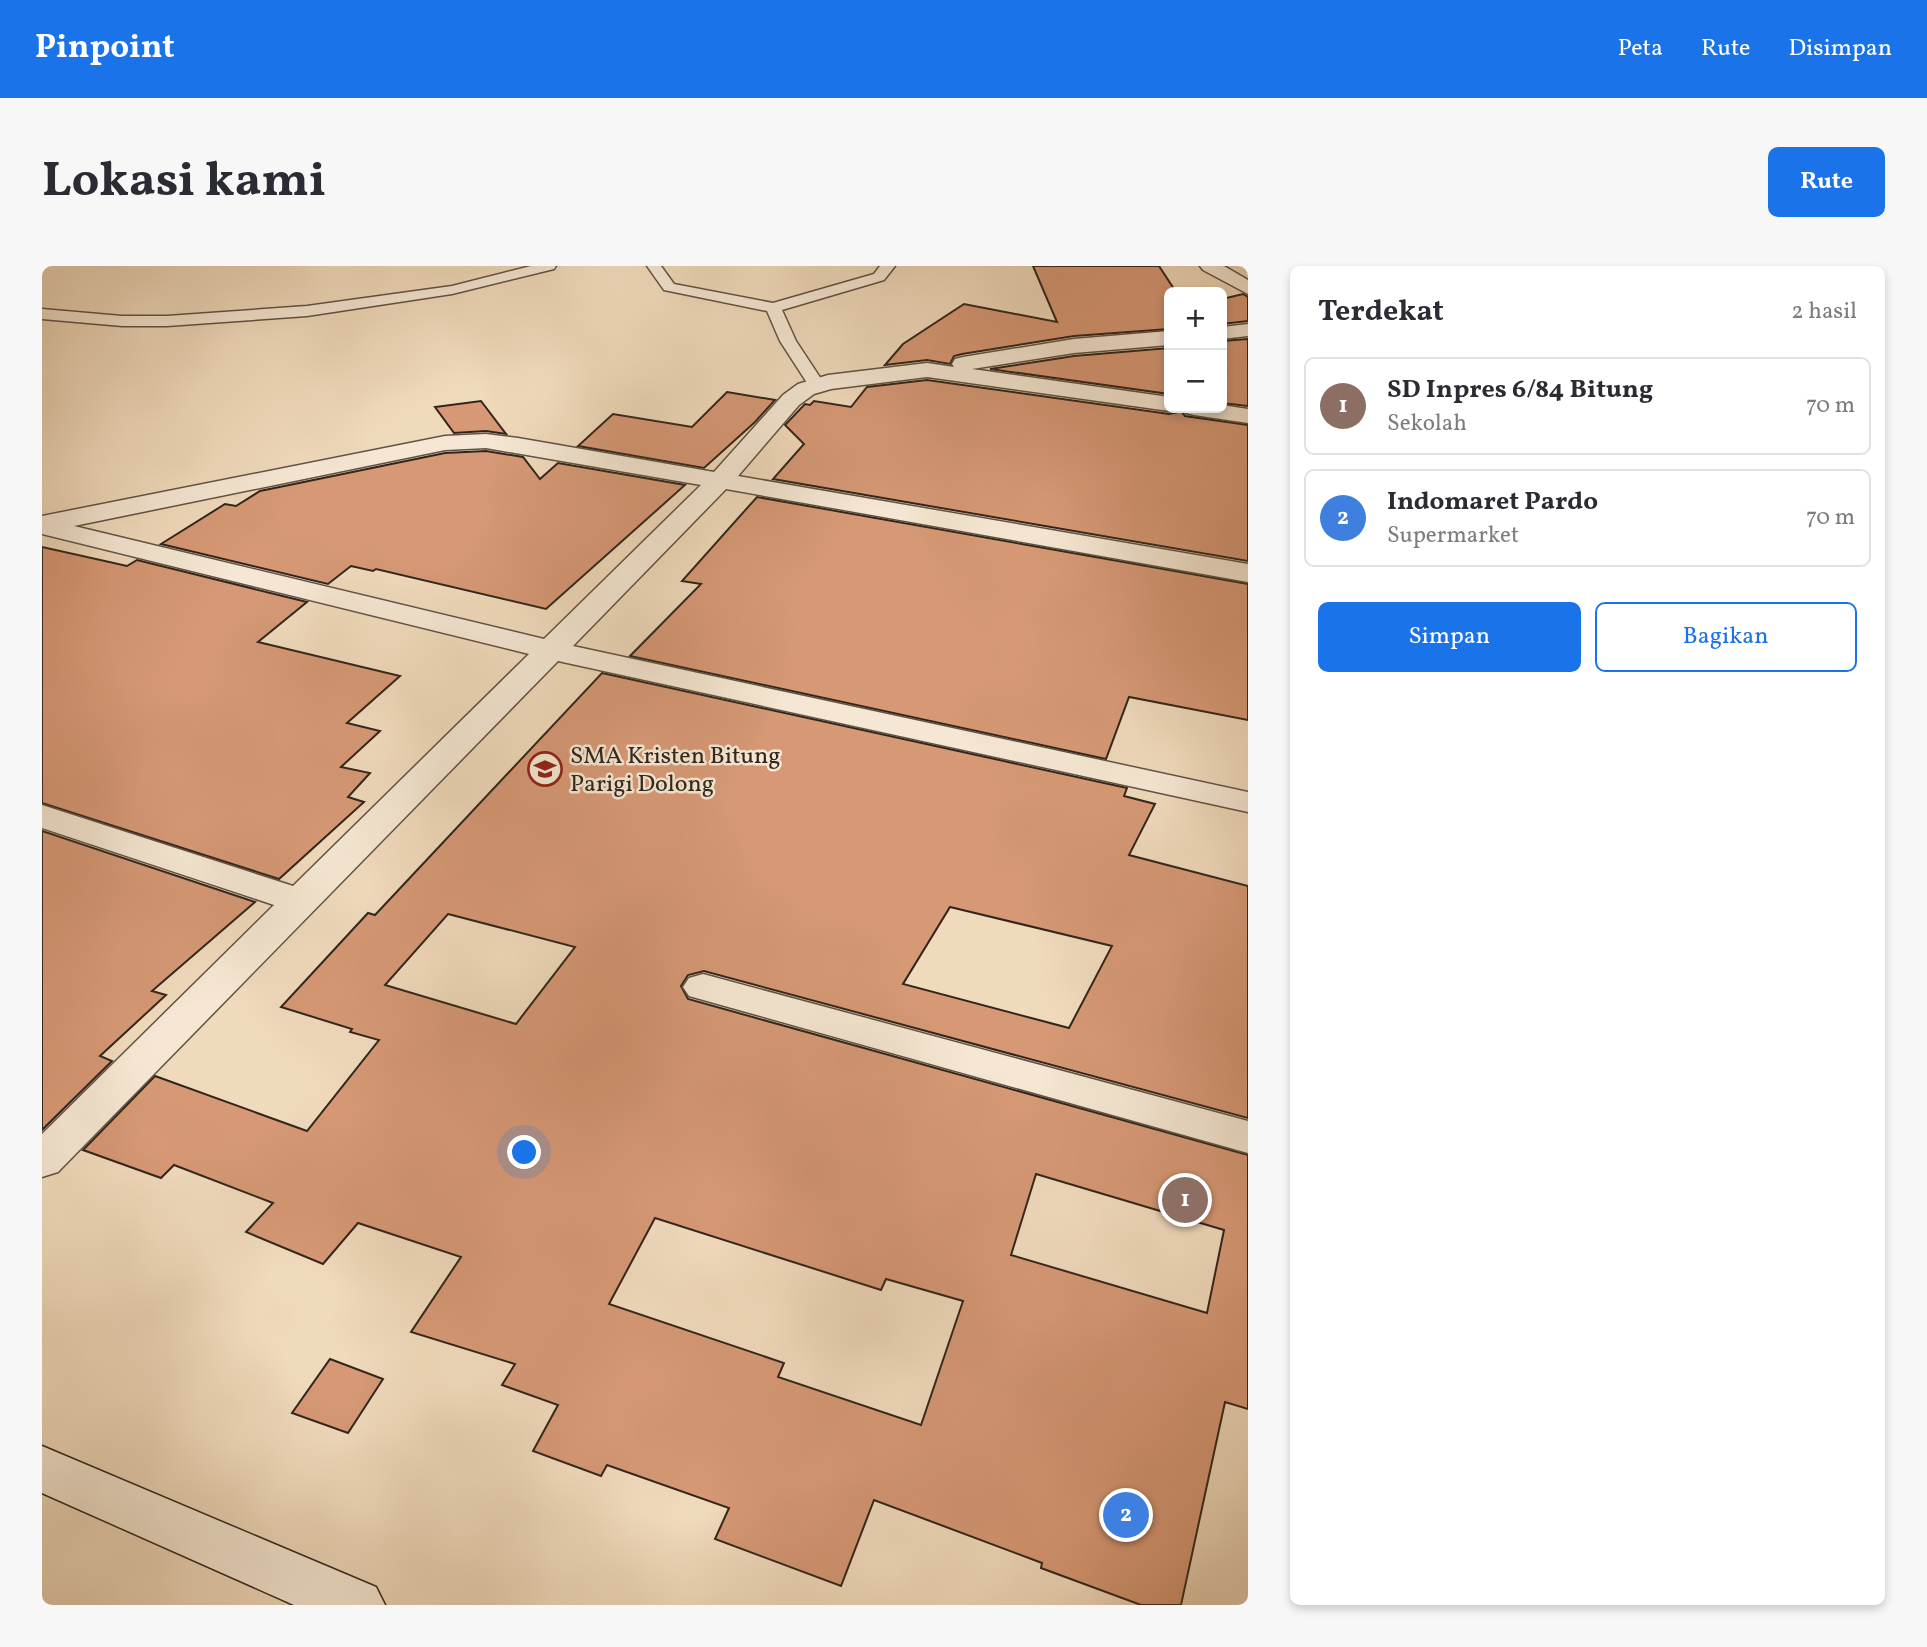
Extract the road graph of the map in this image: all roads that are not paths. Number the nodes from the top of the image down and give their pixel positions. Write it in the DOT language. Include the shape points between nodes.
graph roads {
  1 [pos="549,266"];
  2 [pos="654,266"];
  3 [pos="888,266"];
  4 [pos="1210,266"];
  5 [pos="1248,288"];
  6 [pos="773,308"];
  7 [pos="42,314"];
  8 [pos="1248,330"];
  9 [pos="1227,332"];
  10 [pos="1164,338"];
  11 [pos="926,370"];
  12 [pos="817,385"];
  13 [pos="1164,403"];
  14 [pos="1227,413"];
  15 [pos="1248,416"];
  16 [pos="721,480"];
  17 [pos="42,525"];
  18 [pos="1248,573"];
  19 [pos="550,650"];
  20 [pos="1248,802"];
  21 [pos="42,816"];
  22 [pos="300,901"];
  23 [pos="703,987"];
  24 [pos="1248,1137"];
  25 [pos="42,1161"];
  26 [pos="42,1469"];
  27 [pos="356,1605"];
  1 -- 7 [label="lane" via="452,290 307,311 167,321"];
  2 -- 6 [label="lane" via="669,287"];
  3 -- 6 [label="lane" via="879,277"];
  4 -- 5 [label="street"];
  6 -- 12 [label="lane"];
  8 -- 9 [label="street"];
  10 -- 11 [label="street" via="1074,345"];
  11 -- 12 [label="street"];
  11 -- 13 [label="street"];
  12 -- 16 [label="street" via="791,400"];
  14 -- 15 [label="street"];
  16 -- 17 [label="street" via="518,445 460,441"];
  16 -- 18 [label="street"];
  16 -- 19 [label="street"];
  17 -- 19 [label="street"];
  19 -- 20 [label="street"];
  19 -- 22 [label="street"];
  21 -- 22 [label="street"];
  22 -- 25 [label="street"];
  23 -- 24 [label="street"];
  26 -- 27 [label="street"];
}
